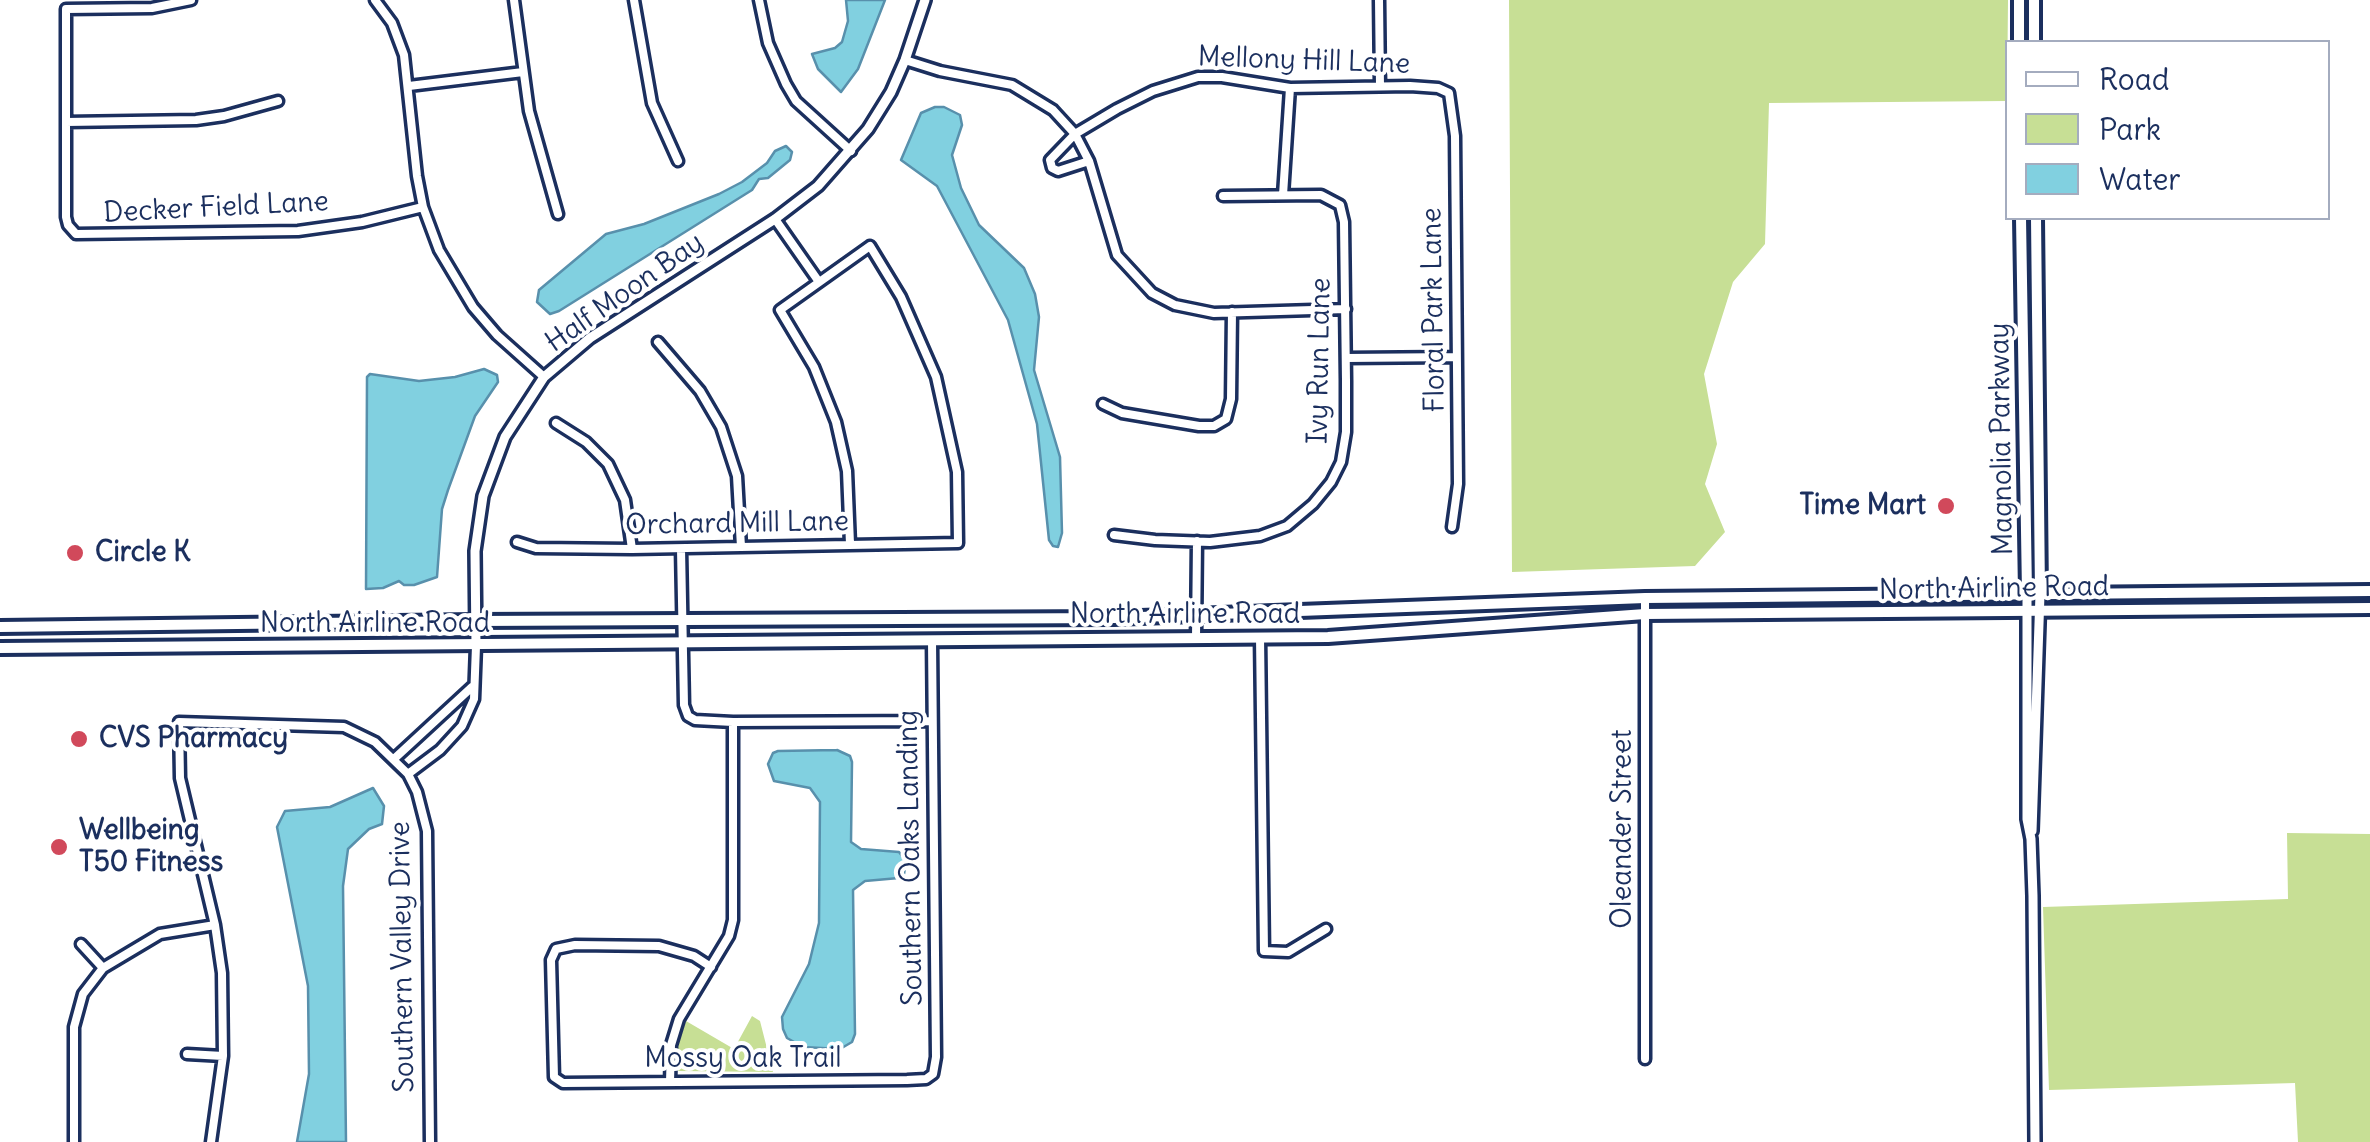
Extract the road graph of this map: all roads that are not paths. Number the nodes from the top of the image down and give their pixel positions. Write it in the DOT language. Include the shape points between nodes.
graph roads {
  1 [pos="191,0"];
  2 [pos="375,0"];
  3 [pos="513,0"];
  4 [pos="634,0"];
  5 [pos="759,0"];
  6 [pos="925,0"];
  7 [pos="1378,0"];
  8 [pos="2019,0"];
  9 [pos="2034,0"];
  10 [pos="2019,40"];
  11 [pos="2034,40"];
  12 [pos="906,60"];
  13 [pos="523,72"];
  14 [pos="409,86"];
  15 [pos="1380,86"];
  16 [pos="1290,88"];
  17 [pos="1449,93"];
  18 [pos="278,100"];
  19 [pos="66,122"];
  20 [pos="1075,134"];
  21 [pos="850,151"];
  22 [pos="678,160"];
  23 [pos="1089,161"];
  24 [pos="1283,195"];
  25 [pos="1223,196"];
  26 [pos="423,207"];
  27 [pos="558,214"];
  28 [pos="775,219"];
  29 [pos="2021,220"];
  30 [pos="2036,220"];
  31 [pos="819,282"];
  32 [pos="1346,309"];
  33 [pos="1232,312"];
  34 [pos="658,342"];
  35 [pos="1456,357"];
  36 [pos="1346,358"];
  37 [pos="544,377"];
  38 [pos="1104,404"];
  39 [pos="556,423"];
  40 [pos="1452,527"];
  41 [pos="1114,535"];
  42 [pos="517,542"];
  43 [pos="1197,542"];
  44 [pos="850,544"];
  45 [pos="741,547"];
  46 [pos="632,549"];
  47 [pos="681,549"];
  48 [pos="2370,590"];
  49 [pos="2236,591"];
  50 [pos="2027,593"];
  51 [pos="2040,594"];
  52 [pos="1645,598"];
  53 [pos="1450,607"];
  54 [pos="2370,608"];
  55 [pos="2237,609"];
  56 [pos="2027,610"];
  57 [pos="2040,610"];
  58 [pos="1645,614"];
  59 [pos="1196,616"];
  60 [pos="682,620"];
  61 [pos="475,621"];
  62 [pos="279,623"];
  63 [pos="0,627"];
  64 [pos="1452,629"];
  65 [pos="1260,637"];
  66 [pos="1196,638"];
  67 [pos="932,641"];
  68 [pos="683,643"];
  69 [pos="280,646"];
  70 [pos="476,646"];
  71 [pos="0,648"];
  72 [pos="475,684"];
  73 [pos="932,721"];
  74 [pos="733,722"];
  75 [pos="395,758"];
  76 [pos="408,774"];
  77 [pos="2031,839"];
  78 [pos="215,925"];
  79 [pos="1326,929"];
  80 [pos="81,944"];
  81 [pos="711,966"];
  82 [pos="103,968"];
  83 [pos="187,1054"];
  84 [pos="222,1056"];
  85 [pos="1645,1059"];
  86 [pos="932,1074"];
  87 [pos="670,1082"];
  88 [pos="74,1142"];
  89 [pos="211,1142"];
  90 [pos="430,1142"];
  91 [pos="2035,1142"];
  1 -- 19 [label="street" via="66,10"];
  2 -- 14 [label="street" via="398,38"];
  3 -- 13 [label="street"];
  4 -- 22 [label="street" via="652,103"];
  5 -- 21 [label="street" via="768,43 796,101"];
  6 -- 12 [label="street, Half Moon Bay"];
  7 -- 15 [label="street"];
  8 -- 10 [label="main road"];
  9 -- 11 [label="main road"];
  12 -- 20 [label="street" via="1026,91"];
  12 -- 21 [label="street, Half Moon Bay"];
  13 -- 14 [label="street"];
  13 -- 27 [label="street"];
  14 -- 26 [label="street"];
  15 -- 16 [label="street, Mellony Hill Lane"];
  15 -- 17 [label="street, Mellony Hill Lane"];
  16 -- 20 [label="street, Mellony Hill Lane" via="1222,78 1178,82"];
  16 -- 24 [label="street"];
  17 -- 35 [label="street, Floral Park Lane"];
  18 -- 19 [label="street" via="196,120"];
  19 -- 26 [label="street, Decker Field Lane" via="66,217 70,229 84,236 262,233 362,222"];
  20 -- 23 [label="street"];
  20 -- 23 [label="street" via="1052,154 1052,168"];
  21 -- 28 [label="street, Half Moon Bay"];
  23 -- 33 [label="street" via="1117,255 1132,275 1176,305"];
  24 -- 25 [label="street"];
  24 -- 32 [label="street, Ivy Run Lane" via="1320,195 1340,204"];
  26 -- 37 [label="street" via="463,293"];
  28 -- 31 [label="street"];
  28 -- 37 [label="street, Half Moon Bay" via="590,338"];
  29 -- 50 [label="main road, Magnolia Parkway"];
  30 -- 51 [label="main road, Magnolia Parkway"];
  31 -- 44 [label="street" via="780,310 836,422 847,471"];
  31 -- 44 [label="street, Orchard Mill Lane" via="870,246 936,377 957,472 958,542"];
  32 -- 33 [label="street"];
  32 -- 36 [label="street, Ivy Run Lane"];
  33 -- 38 [label="street" via="1226,419 1199,426"];
  34 -- 45 [label="street" via="700,390 721,427 737,476"];
  35 -- 36 [label="street"];
  35 -- 40 [label="street, Floral Park Lane"];
  36 -- 43 [label="street, Ivy Run Lane" via="1346,432 1331,482 1286,526"];
  37 -- 61 [label="street, Half Moon Bay" via="505,437 483,496"];
  39 -- 46 [label="street" via="608,464 630,516"];
  41 -- 43 [label="street, Ivy Run Lane"];
  42 -- 46 [label="street, Orchard Mill Lane"];
  43 -- 59 [label="street"];
  44 -- 45 [label="street, Orchard Mill Lane"];
  45 -- 47 [label="street, Orchard Mill Lane"];
  46 -- 47 [label="street, Orchard Mill Lane"];
  47 -- 60 [label="street"];
  48 -- 49 [label="main road, North Airline Road"];
  49 -- 51 [label="main road, North Airline Road"];
  49 -- 55 [label="main road"];
  50 -- 51 [label="main road, North Airline Road"];
  50 -- 52 [label="main road, North Airline Road"];
  50 -- 56 [label="street, Magnolia Parkway"];
  51 -- 57 [label="street, Magnolia Parkway"];
  52 -- 53 [label="main road, North Airline Road"];
  52 -- 58 [label="street, Oleander Street"];
  53 -- 59 [label="main road, North Airline Road"];
  53 -- 64 [label="main road"];
  54 -- 55 [label="main road, North Airline Road"];
  55 -- 57 [label="main road, North Airline Road"];
  56 -- 57 [label="main road, North Airline Road"];
  56 -- 58 [label="main road, North Airline Road"];
  56 -- 77 [label="street, Magnolia Parkway"];
  57 -- 77 [label="street, Magnolia Parkway"];
  58 -- 64 [label="main road, North Airline Road"];
  58 -- 85 [label="street, Oleander Street"];
  59 -- 60 [label="main road, North Airline Road"];
  59 -- 66 [label="street"];
  60 -- 61 [label="main road, North Airline Road"];
  60 -- 68 [label="street"];
  61 -- 62 [label="main road, North Airline Road"];
  61 -- 70 [label="street, Half Moon Bay"];
  62 -- 63 [label="main road, North Airline Road"];
  62 -- 69 [label="main road"];
  64 -- 65 [label="main road, North Airline Road"];
  65 -- 66 [label="main road, North Airline Road"];
  65 -- 79 [label="street" via="1264,951 1288,952"];
  66 -- 67 [label="main road, North Airline Road"];
  67 -- 68 [label="main road, North Airline Road"];
  67 -- 73 [label="street, Southern Oaks Landing"];
  68 -- 70 [label="main road, North Airline Road"];
  68 -- 74 [label="street" via="688,716"];
  69 -- 70 [label="main road, North Airline Road"];
  69 -- 71 [label="main road, North Airline Road"];
  70 -- 72 [label="street, Half Moon Bay"];
  72 -- 75 [label="street"];
  72 -- 76 [label="street, Half Moon Bay" via="462,726"];
  73 -- 74 [label="street"];
  73 -- 86 [label="street, Southern Oaks Landing"];
  74 -- 81 [label="street" via="734,920"];
  75 -- 76 [label="street, Southern Valley Drive"];
  75 -- 78 [label="street, Southern Valley Drive" via="344,726 179,722 180,778"];
  76 -- 90 [label="street, Southern Valley Drive" via="428,831"];
  77 -- 91 [label="street, Magnolia Parkway"];
  78 -- 82 [label="street" via="160,934"];
  78 -- 84 [label="street"];
  80 -- 82 [label="street"];
  81 -- 87 [label="street" via="679,1019 670,1045"];
  81 -- 87 [label="street, Mossy Oak Trail" via="659,946 576,945 556,949 552,960 554,1076 563,1082"];
  82 -- 88 [label="street" via="83,994 74,1027"];
  83 -- 84 [label="street"];
  84 -- 89 [label="street"];
  86 -- 87 [label="street, Mossy Oak Trail" via="908,1080"];
}
